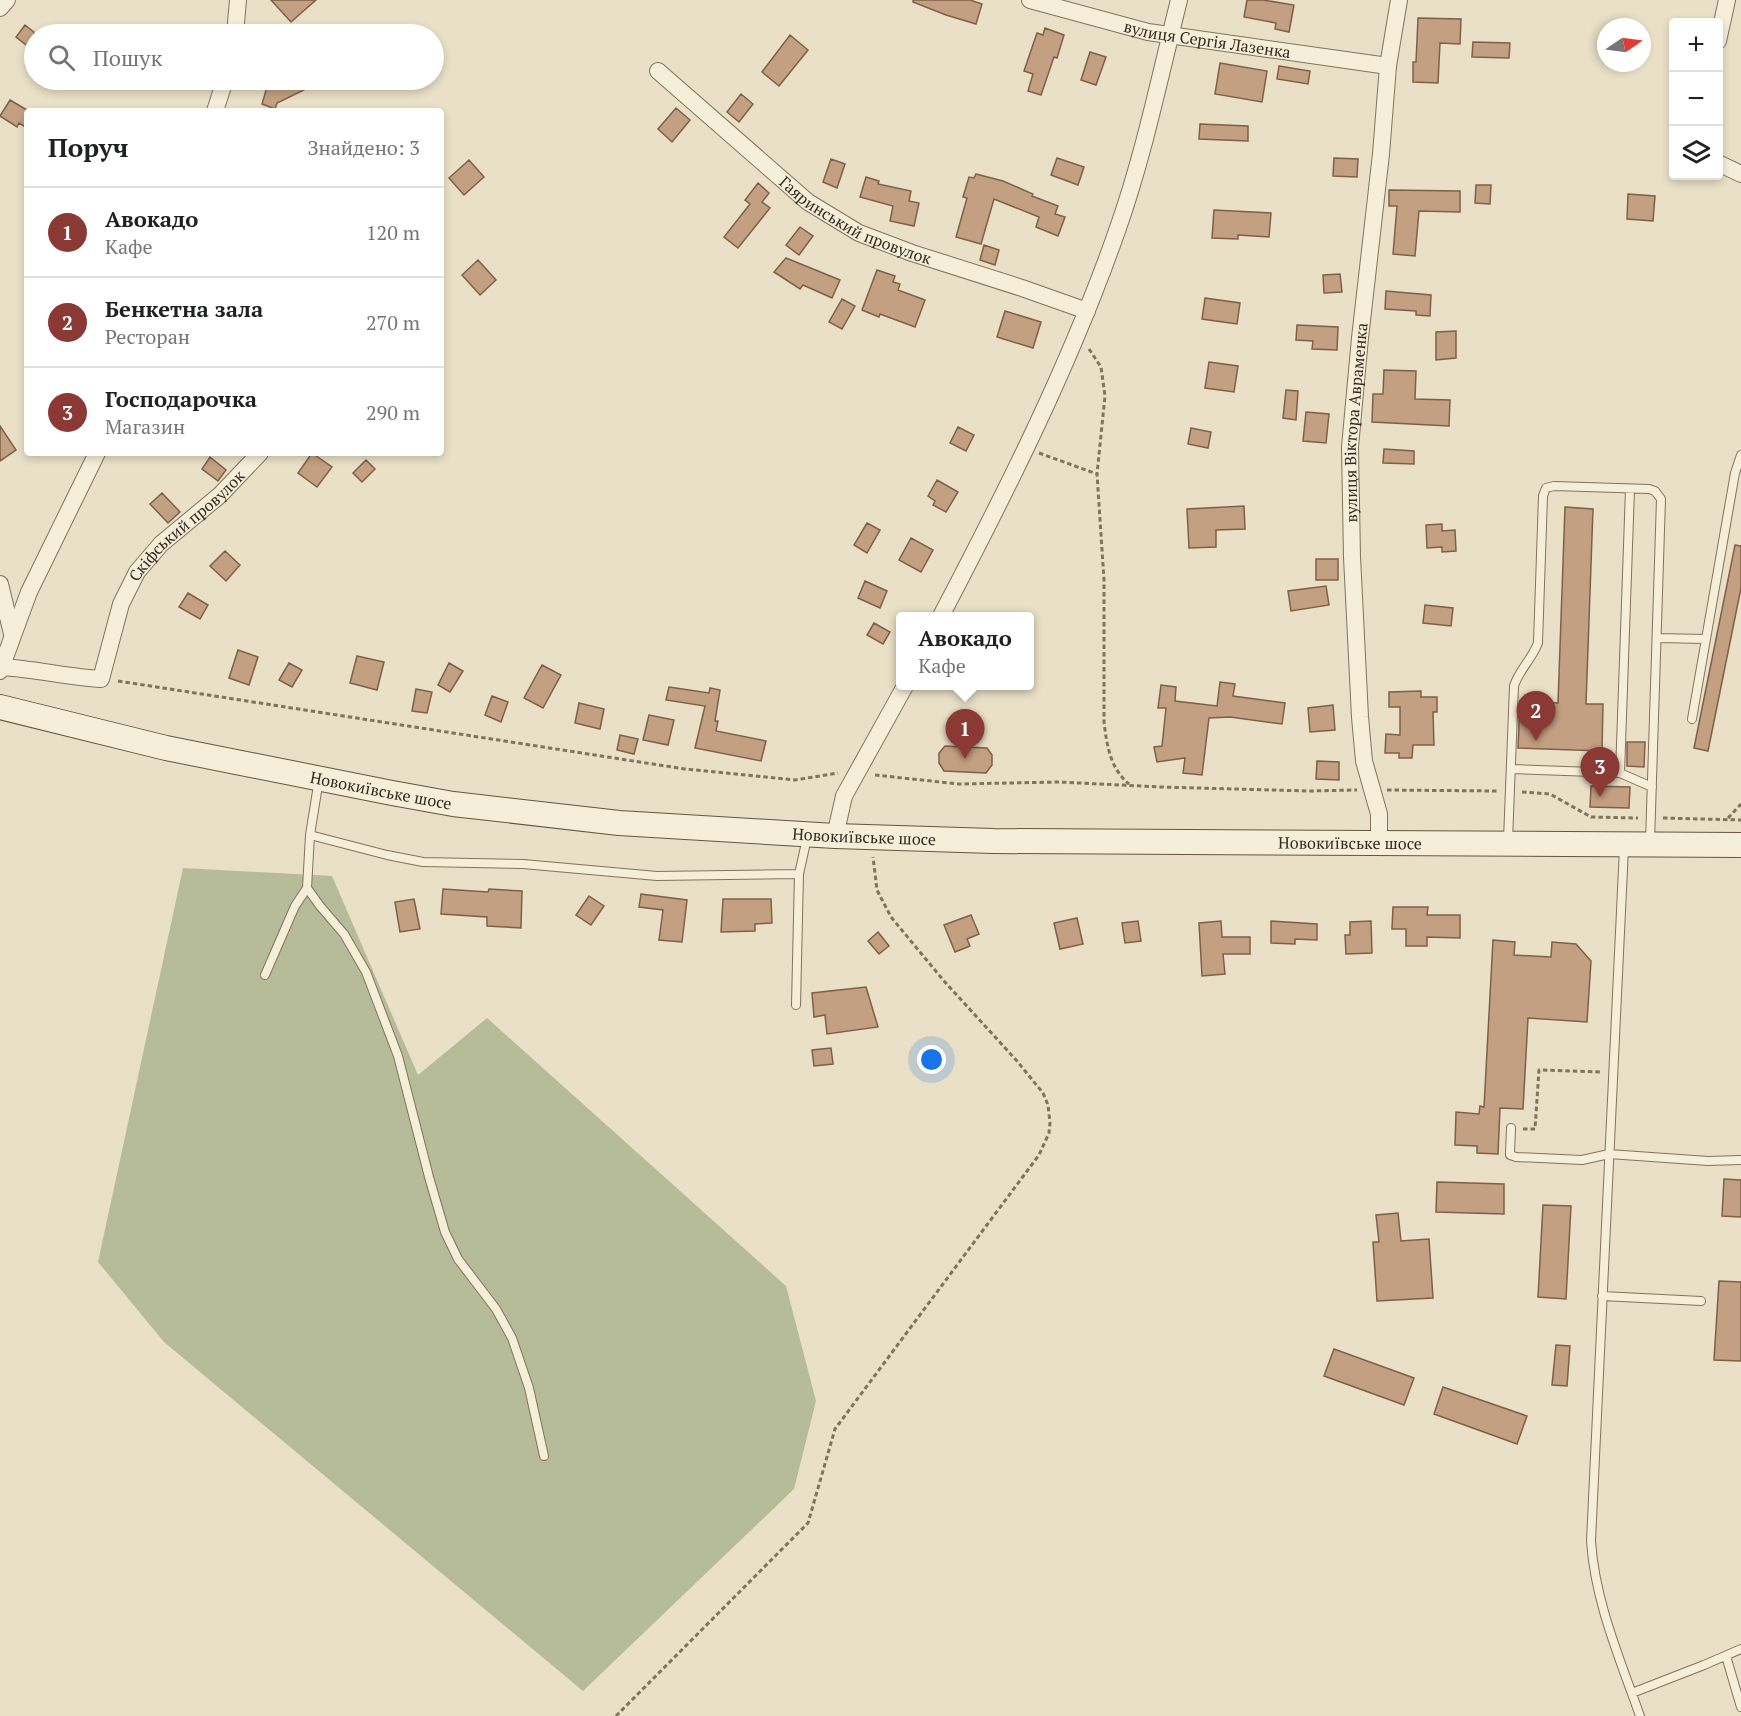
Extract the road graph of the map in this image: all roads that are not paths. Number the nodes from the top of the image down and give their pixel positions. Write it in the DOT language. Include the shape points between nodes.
graph roads {
  1 [pos="7,0"];
  2 [pos="238,0"];
  3 [pos="1030,0"];
  4 [pos="1179,0"];
  5 [pos="1399,0"];
  6 [pos="1726,0"];
  7 [pos="0,8"];
  8 [pos="1723,18"];
  9 [pos="236,24"];
  10 [pos="1170,36"];
  11 [pos="1388,66"];
  12 [pos="658,71"];
  13 [pos="222,90"];
  14 [pos="216,108"];
  15 [pos="1723,165"];
  16 [pos="1741,174"];
  17 [pos="1087,311"];
  18 [pos="1741,455"];
  19 [pos="95,456"];
  20 [pos="257,456"];
  21 [pos="1630,489"];
  22 [pos="0,584"];
  23 [pos="943,612"];
  24 [pos="12,634"];
  25 [pos="1657,638"];
  26 [pos="1706,639"];
  27 [pos="1,669"];
  28 [pos="903,690"];
  29 [pos="0,707"];
  30 [pos="1692,719"];
  31 [pos="1511,769"];
  32 [pos="1620,773"];
  33 [pos="319,779"];
  34 [pos="1652,787"];
  35 [pos="808,834"];
  36 [pos="310,835"];
  37 [pos="835,836"];
  38 [pos="1379,844"];
  39 [pos="1508,844"];
  40 [pos="1624,844"];
  41 [pos="1650,844"];
  42 [pos="1741,845"];
  43 [pos="799,874"];
  44 [pos="308,888"];
  45 [pos="265,975"];
  46 [pos="796,1005"];
  47 [pos="1511,1128"];
  48 [pos="1609,1154"];
  49 [pos="1741,1160"];
  50 [pos="1602,1296"];
  51 [pos="1701,1301"];
  52 [pos="544,1456"];
  53 [pos="1741,1649"];
  54 [pos="1726,1656"];
  55 [pos="1632,1693"];
  56 [pos="1741,1707"];
  57 [pos="1640,1716"];
  1 -- 7 [label="street"];
  2 -- 9 [label="street"];
  3 -- 10 [label="street, вулиця Сергія Лазенка"];
  4 -- 10 [label="street"];
  5 -- 11 [label="street, вулиця Віктора Авраменка"];
  6 -- 8 [label="street"];
  10 -- 11 [label="street, вулиця Сергія Лазенка"];
  10 -- 17 [label="street" via="1131,190"];
  11 -- 38 [label="street, вулиця Віктора Авраменка" via="1350,447 1359,717 1364,761 1379,814"];
  12 -- 17 [label="street, Гаяринський провулок" via="808,202 859,233"];
  13 -- 14 [label="street"];
  15 -- 16 [label="street"];
  17 -- 23 [label="street" via="1026,450"];
  18 -- 26 [label="lane"];
  19 -- 24 [label="street" via="54,537"];
  20 -- 27 [label="street, Скіфський провулок" via="149,557 121,604 101,679 25,668"];
  21 -- 25 [label="lane" via="1655,491 1661,499"];
  21 -- 31 [label="lane" via="1546,488 1538,643 1514,686"];
  21 -- 32 [label="lane"];
  22 -- 24 [label="street"];
  24 -- 27 [label="street"];
  25 -- 26 [label="lane"];
  25 -- 34 [label="lane"];
  26 -- 30 [label="lane"];
  28 -- 37 [label="street" via="856,774 840,809"];
  29 -- 33 [label="main road, Новокиївське шосе" via="166,748"];
  31 -- 32 [label="lane"];
  31 -- 39 [label="lane"];
  32 -- 34 [label="lane"];
  33 -- 35 [label="main road, Новокиївське шосе" via="432,800 584,820"];
  33 -- 36 [label="lane"];
  34 -- 41 [label="lane"];
  35 -- 37 [label="main road, Новокиївське шосе"];
  35 -- 43 [label="lane"];
  36 -- 43 [label="lane" via="423,861 523,864 657,876"];
  36 -- 44 [label="lane"];
  37 -- 38 [label="main road, Новокиївське шосе"];
  38 -- 39 [label="main road, Новокиївське шосе"];
  39 -- 40 [label="main road, Новокиївське шосе"];
  40 -- 41 [label="main road, Новокиївське шосе"];
  40 -- 48 [label="lane"];
  41 -- 42 [label="main road, Новокиївське шосе"];
  43 -- 46 [label="lane"];
  44 -- 45 [label="lane" via="295,906"];
  44 -- 52 [label="lane" via="344,934 366,972 398,1056 445,1232 458,1259 496,1309 512,1338 529,1388"];
  47 -- 48 [label="lane" via="1509,1149 1513,1157 1573,1160"];
  48 -- 49 [label="lane"];
  48 -- 50 [label="lane"];
  50 -- 51 [label="lane"];
  50 -- 55 [label="lane" via="1592,1558 1606,1623"];
  53 -- 54 [label="lane"];
  54 -- 55 [label="lane"];
  54 -- 56 [label="lane"];
  55 -- 57 [label="lane"];
}
